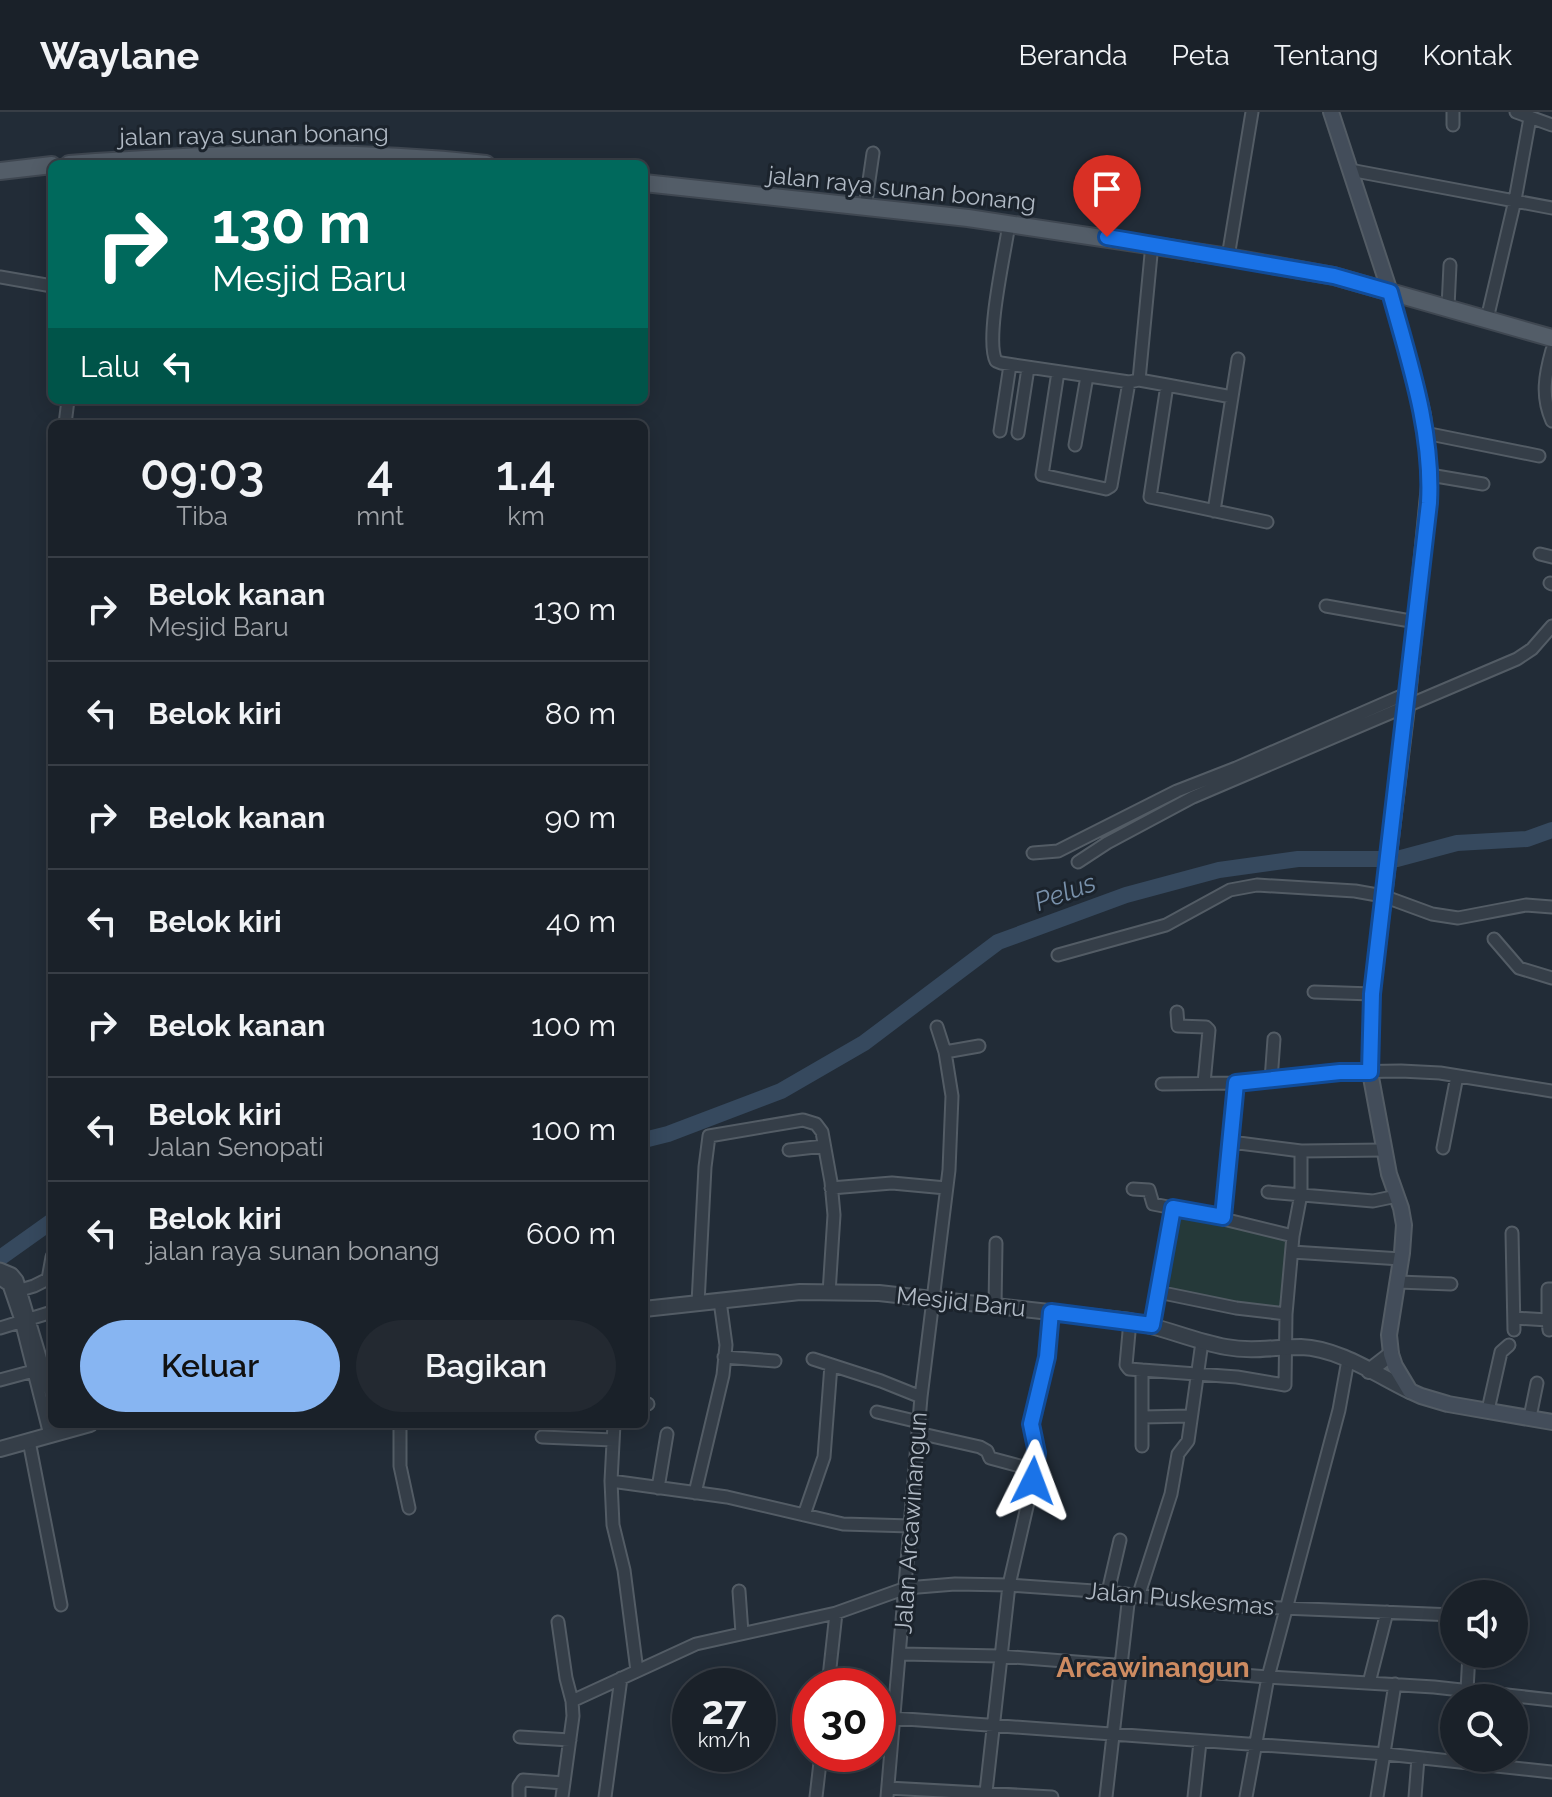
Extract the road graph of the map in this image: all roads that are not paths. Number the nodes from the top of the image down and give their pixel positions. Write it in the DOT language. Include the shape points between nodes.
graph roads {
  1 [pos="1252,112"];
  2 [pos="1331,112"];
  3 [pos="1453,112"];
  4 [pos="1516,112"];
  5 [pos="1530,118"];
  6 [pos="1453,125"];
  7 [pos="1552,125"];
  8 [pos="873,153"];
  9 [pos="175,160"];
  10 [pos="420,160"];
  11 [pos="48,165"];
  12 [pos="1350,170"];
  13 [pos="0,171"];
  14 [pos="648,183"];
  15 [pos="1515,200"];
  16 [pos="865,208"];
  17 [pos="1552,208"];
  18 [pos="1009,224"];
  19 [pos="1152,244"];
  20 [pos="1228,257"];
  21 [pos="1450,265"];
  22 [pos="0,277"];
  23 [pos="48,285"];
  24 [pos="1390,292"];
  25 [pos="1448,307"];
  26 [pos="1487,319"];
  27 [pos="1552,338"];
  28 [pos="1552,350"];
  29 [pos="1238,359"];
  30 [pos="1010,365"];
  31 [pos="1028,368"];
  32 [pos="1058,372"];
  33 [pos="1087,376"];
  34 [pos="1134,381"];
  35 [pos="1167,385"];
  36 [pos="1232,397"];
  37 [pos="1552,421"];
  38 [pos="1000,431"];
  39 [pos="1018,433"];
  40 [pos="1425,433"];
  41 [pos="1075,445"];
  42 [pos="1539,456"];
  43 [pos="1430,475"];
  44 [pos="1483,484"];
  45 [pos="1214,511"];
  46 [pos="1267,522"];
  47 [pos="1326,606"];
  48 [pos="1416,622"];
  49 [pos="1552,626"];
  50 [pos="1407,700"];
  51 [pos="1033,853"];
  52 [pos="1078,862"];
  53 [pos="1382,904"];
  54 [pos="1552,907"];
  55 [pos="1494,939"];
  56 [pos="1058,955"];
  57 [pos="1552,978"];
  58 [pos="1314,992"];
  59 [pos="1372,994"];
  60 [pos="1177,1012"];
  61 [pos="937,1027"];
  62 [pos="1274,1039"];
  63 [pos="979,1046"];
  64 [pos="945,1052"];
  65 [pos="1370,1072"];
  66 [pos="1457,1076"];
  67 [pos="1271,1080"];
  68 [pos="1204,1083"];
  69 [pos="1236,1083"];
  70 [pos="1162,1084"];
  71 [pos="1552,1091"];
  72 [pos="1231,1142"];
  73 [pos="824,1146"];
  74 [pos="1443,1148"];
  75 [pos="789,1150"];
  76 [pos="1384,1150"];
  77 [pos="1301,1151"];
  78 [pos="831,1188"];
  79 [pos="946,1188"];
  80 [pos="1133,1189"];
  81 [pos="1268,1192"];
  82 [pos="1301,1194"];
  83 [pos="1397,1196"];
  84 [pos="1173,1208"];
  85 [pos="1223,1217"];
  86 [pos="1512,1233"];
  87 [pos="1293,1236"];
  88 [pos="996,1243"];
  89 [pos="1292,1252"];
  90 [pos="1401,1259"];
  91 [pos="3,1275"];
  92 [pos="48,1279"];
  93 [pos="1398,1282"];
  94 [pos="1451,1284"];
  95 [pos="1552,1289"];
  96 [pos="16,1291"];
  97 [pos="1158,1292"];
  98 [pos="829,1293"];
  99 [pos="933,1298"];
  100 [pos="720,1301"];
  101 [pos="698,1303"];
  102 [pos="995,1307"];
  103 [pos="648,1309"];
  104 [pos="1051,1312"];
  105 [pos="48,1313"];
  106 [pos="1286,1314"];
  107 [pos="26,1320"];
  108 [pos="1130,1321"];
  109 [pos="1152,1325"];
  110 [pos="0,1328"];
  111 [pos="1202,1342"];
  112 [pos="1509,1345"];
  113 [pos="1286,1349"];
  114 [pos="1391,1354"];
  115 [pos="724,1357"];
  116 [pos="813,1359"];
  117 [pos="1348,1360"];
  118 [pos="775,1361"];
  119 [pos="831,1365"];
  120 [pos="44,1369"];
  121 [pos="1142,1370"];
  122 [pos="1369,1371"];
  123 [pos="1197,1376"];
  124 [pos="0,1380"];
  125 [pos="1537,1383"];
  126 [pos="1410,1391"];
  127 [pos="921,1397"];
  128 [pos="1488,1410"];
  129 [pos="877,1412"];
  130 [pos="1190,1416"];
  131 [pos="1143,1417"];
  132 [pos="1530,1417"];
  133 [pos="1552,1422"];
  134 [pos="400,1428"];
  135 [pos="614,1428"];
  136 [pos="918,1428"];
  137 [pos="57,1430"];
  138 [pos="667,1434"];
  139 [pos="542,1437"];
  140 [pos="613,1440"];
  141 [pos="29,1441"];
  142 [pos="1142,1446"];
  143 [pos="0,1449"];
  144 [pos="1035,1470"];
  145 [pos="611,1481"];
  146 [pos="658,1488"];
  147 [pos="695,1493"];
  148 [pos="409,1508"];
  149 [pos="804,1515"];
  150 [pos="911,1526"];
  151 [pos="1120,1540"];
  152 [pos="1009,1585"];
  153 [pos="906,1588"];
  154 [pos="739,1591"];
  155 [pos="1108,1592"];
  156 [pos="1134,1596"];
  157 [pos="61,1605"];
  158 [pos="1286,1608"];
  159 [pos="1387,1612"];
  160 [pos="836,1613"];
  161 [pos="1440,1614"];
  162 [pos="558,1622"];
  163 [pos="742,1633"];
  164 [pos="901,1654"];
  165 [pos="1000,1656"];
  166 [pos="1122,1665"];
  167 [pos="830,1668"];
  168 [pos="637,1671"];
  169 [pos="1268,1677"];
  170 [pos="621,1678"];
  171 [pos="1369,1683"];
  172 [pos="1395,1684"];
  173 [pos="1440,1688"];
  174 [pos="896,1690"];
  175 [pos="1528,1697"];
  176 [pos="1552,1700"];
  177 [pos="572,1701"];
  178 [pos="896,1718"];
  179 [pos="995,1726"];
  180 [pos="1114,1734"];
  181 [pos="520,1737"];
  182 [pos="570,1740"];
  183 [pos="1200,1742"];
  184 [pos="1255,1746"];
  185 [pos="1386,1754"];
  186 [pos="1418,1758"];
  187 [pos="819,1772"];
  188 [pos="889,1772"];
  189 [pos="1552,1772"];
  190 [pos="564,1783"];
  191 [pos="986,1792"];
  192 [pos="888,1793"];
  193 [pos="519,1797"];
  194 [pos="562,1797"];
  195 [pos="605,1797"];
  196 [pos="816,1797"];
  197 [pos="1052,1797"];
  198 [pos="1106,1797"];
  199 [pos="1194,1797"];
  200 [pos="1246,1797"];
  201 [pos="1377,1797"];
  202 [pos="1415,1797"];
  1 -- 20 [label="street"];
  2 -- 12 [label="main road"];
  3 -- 6 [label="street"];
  4 -- 5 [label="street"];
  5 -- 7 [label="street"];
  5 -- 15 [label="street"];
  8 -- 16 [label="street"];
  9 -- 10 [label="main road, jalan raya sunan bonang" via="367,155"];
  11 -- 13 [label="main road"];
  12 -- 15 [label="street"];
  12 -- 24 [label="main road"];
  14 -- 16 [label="main road, jalan raya sunan bonang"];
  15 -- 17 [label="street"];
  15 -- 26 [label="street"];
  16 -- 18 [label="main road, jalan raya sunan bonang"];
  18 -- 19 [label="main road, jalan raya sunan bonang"];
  18 -- 30 [label="street" via="992,347 996,361"];
  19 -- 20 [label="main road, jalan raya sunan bonang"];
  19 -- 34 [label="street"];
  20 -- 24 [label="main road, jalan raya sunan bonang"];
  21 -- 25 [label="street"];
  22 -- 23 [label="street"];
  24 -- 25 [label="main road, jalan raya sunan bonang"];
  24 -- 40 [label="main road"];
  25 -- 26 [label="main road, jalan raya sunan bonang"];
  26 -- 27 [label="main road, jalan raya sunan bonang"];
  28 -- 37 [label="street" via="1544,387"];
  29 -- 36 [label="street"];
  30 -- 31 [label="street"];
  30 -- 38 [label="street"];
  31 -- 32 [label="street"];
  31 -- 39 [label="street"];
  32 -- 33 [label="street"];
  32 -- 34 [label="street" via="1042,475 1106,489 1111,486"];
  33 -- 34 [label="street"];
  33 -- 41 [label="street"];
  34 -- 35 [label="street"];
  35 -- 36 [label="street"];
  35 -- 45 [label="street" via="1149,495"];
  36 -- 45 [label="street"];
  40 -- 42 [label="street"];
  40 -- 43 [label="main road"];
  43 -- 44 [label="street"];
  43 -- 48 [label="main road"];
  45 -- 46 [label="street"];
  47 -- 48 [label="street"];
  48 -- 50 [label="main road"];
  49 -- 50 [label="street" via="1517,659"];
  50 -- 51 [label="street" via="1177,791 1058,851"];
  50 -- 52 [label="street" via="1193,797"];
  50 -- 53 [label="main road"];
  53 -- 54 [label="street" via="1458,918 1526,905"];
  53 -- 56 [label="street" via="1319,888 1242,887 1166,925"];
  53 -- 59 [label="main road"];
  55 -- 57 [label="street" via="1519,968"];
  58 -- 59 [label="street"];
  59 -- 65 [label="main road"];
  60 -- 68 [label="street" via="1178,1026 1209,1030"];
  61 -- 64 [label="street, Jalan Arcawinangun"];
  62 -- 67 [label="street"];
  63 -- 64 [label="street"];
  64 -- 79 [label="street, Jalan Arcawinangun" via="952,1096"];
  65 -- 66 [label="street"];
  65 -- 67 [label="street"];
  65 -- 76 [label="main road"];
  66 -- 71 [label="street"];
  66 -- 74 [label="street"];
  67 -- 69 [label="street"];
  68 -- 69 [label="street"];
  68 -- 70 [label="street"];
  69 -- 72 [label="street"];
  72 -- 77 [label="street"];
  72 -- 85 [label="street"];
  73 -- 75 [label="street"];
  73 -- 78 [label="street"];
  73 -- 101 [label="street" via="819,1126 803,1120 709,1136"];
  76 -- 77 [label="street"];
  76 -- 83 [label="main road"];
  77 -- 82 [label="street"];
  78 -- 79 [label="street" via="892,1183"];
  78 -- 98 [label="street"];
  79 -- 99 [label="street, Jalan Arcawinangun"];
  80 -- 84 [label="street" via="1149,1190 1152,1203"];
  81 -- 82 [label="street"];
  82 -- 83 [label="street" via="1373,1201"];
  82 -- 87 [label="street"];
  83 -- 90 [label="main road" via="1404,1225"];
  84 -- 85 [label="street"];
  84 -- 97 [label="street"];
  85 -- 87 [label="street"];
  86 -- 95 [label="street" via="1514,1324 1549,1325"];
  87 -- 89 [label="street"];
  88 -- 102 [label="street"];
  89 -- 90 [label="street"];
  89 -- 106 [label="street"];
  90 -- 93 [label="main road"];
  91 -- 96 [label="street" via="17,1280"];
  92 -- 96 [label="street"];
  93 -- 94 [label="street"];
  93 -- 114 [label="main road"];
  96 -- 107 [label="street"];
  97 -- 106 [label="street"];
  97 -- 109 [label="street"];
  98 -- 99 [label="street, Mesjid Baru"];
  98 -- 100 [label="street, Mesjid Baru"];
  99 -- 102 [label="street, Mesjid Baru"];
  99 -- 127 [label="street, Jalan Arcawinangun"];
  100 -- 101 [label="street, Mesjid Baru"];
  100 -- 115 [label="street"];
  101 -- 103 [label="street, Mesjid Baru"];
  102 -- 104 [label="street, Mesjid Baru"];
  104 -- 108 [label="street, Mesjid Baru"];
  104 -- 144 [label="street" via="1031,1424"];
  105 -- 107 [label="street"];
  106 -- 113 [label="street"];
  107 -- 110 [label="street"];
  107 -- 120 [label="street"];
  108 -- 109 [label="street, Mesjid Baru"];
  108 -- 121 [label="street" via="1126,1367"];
  109 -- 111 [label="street, Mesjid Baru"];
  111 -- 113 [label="street, Mesjid Baru"];
  111 -- 123 [label="street"];
  112 -- 128 [label="street" via="1501,1352"];
  113 -- 117 [label="street, Mesjid Baru" via="1302,1347"];
  113 -- 123 [label="street" via="1284,1386 1251,1378"];
  114 -- 122 [label="street"];
  114 -- 126 [label="main road"];
  115 -- 118 [label="street"];
  115 -- 147 [label="street"];
  116 -- 119 [label="street"];
  117 -- 122 [label="street, Mesjid Baru"];
  117 -- 158 [label="street"];
  119 -- 127 [label="street"];
  119 -- 149 [label="street" via="824,1457"];
  120 -- 124 [label="street"];
  121 -- 123 [label="street"];
  121 -- 131 [label="street"];
  122 -- 126 [label="street, Mesjid Baru"];
  123 -- 130 [label="street"];
  125 -- 132 [label="street"];
  126 -- 128 [label="main road"];
  127 -- 136 [label="street, Jalan Arcawinangun"];
  128 -- 132 [label="main road"];
  129 -- 136 [label="street"];
  130 -- 131 [label="street"];
  130 -- 156 [label="street" via="1188,1441 1174,1465 1171,1494"];
  131 -- 142 [label="street"];
  132 -- 133 [label="main road"];
  134 -- 148 [label="street"];
  135 -- 140 [label="street"];
  136 -- 144 [label="street"];
  136 -- 150 [label="street, Jalan Arcawinangun"];
  137 -- 141 [label="street"];
  138 -- 146 [label="street"];
  139 -- 140 [label="street"];
  140 -- 145 [label="street"];
  141 -- 143 [label="street"];
  141 -- 157 [label="street"];
  144 -- 152 [label="street"];
  145 -- 146 [label="street"];
  145 -- 168 [label="street"];
  146 -- 147 [label="street"];
  147 -- 149 [label="street"];
  149 -- 150 [label="street" via="843,1524"];
  150 -- 153 [label="street, Jalan Arcawinangun"];
  151 -- 155 [label="street"];
  152 -- 153 [label="street, Jalan Puskesmas"];
  152 -- 155 [label="street, Jalan Puskesmas"];
  152 -- 165 [label="street"];
  153 -- 160 [label="street, Jalan Puskesmas"];
  153 -- 164 [label="street, Jalan Arcawinangun"];
  154 -- 163 [label="street"];
  155 -- 156 [label="street, Jalan Puskesmas"];
  156 -- 158 [label="street, Jalan Puskesmas"];
  156 -- 166 [label="street"];
  158 -- 159 [label="street, Jalan Puskesmas"];
  158 -- 169 [label="street"];
  159 -- 161 [label="street, Jalan Puskesmas"];
  159 -- 171 [label="street"];
  160 -- 163 [label="street, Jalan Puskesmas"];
  160 -- 167 [label="street"];
  162 -- 177 [label="street"];
  163 -- 168 [label="street, Jalan Puskesmas" via="696,1644"];
  164 -- 165 [label="street"];
  164 -- 174 [label="street, Jalan Arcawinangun"];
  165 -- 166 [label="street"];
  165 -- 179 [label="street"];
  166 -- 169 [label="street"];
  166 -- 180 [label="street"];
  168 -- 170 [label="street, Jalan Puskesmas"];
  169 -- 171 [label="street"];
  169 -- 184 [label="street"];
  170 -- 177 [label="street, Jalan Puskesmas"];
  170 -- 195 [label="street"];
  171 -- 172 [label="street"];
  172 -- 173 [label="street"];
  172 -- 185 [label="street"];
  175 -- 176 [label="street"];
  177 -- 182 [label="street"];
  178 -- 179 [label="street"];
  179 -- 180 [label="street"];
  179 -- 191 [label="street"];
  180 -- 183 [label="street"];
  180 -- 198 [label="street"];
  181 -- 182 [label="street"];
  182 -- 190 [label="street"];
  183 -- 184 [label="street"];
  183 -- 199 [label="street"];
  184 -- 185 [label="street"];
  184 -- 200 [label="street"];
  185 -- 186 [label="street"];
  185 -- 201 [label="street"];
  186 -- 189 [label="street"];
  186 -- 202 [label="street"];
  187 -- 196 [label="street"];
  188 -- 192 [label="street, Jalan Arcawinangun"];
  190 -- 193 [label="street" via="523,1780"];
  190 -- 194 [label="street"];
  191 -- 192 [label="street"];
  191 -- 197 [label="street"];
}
